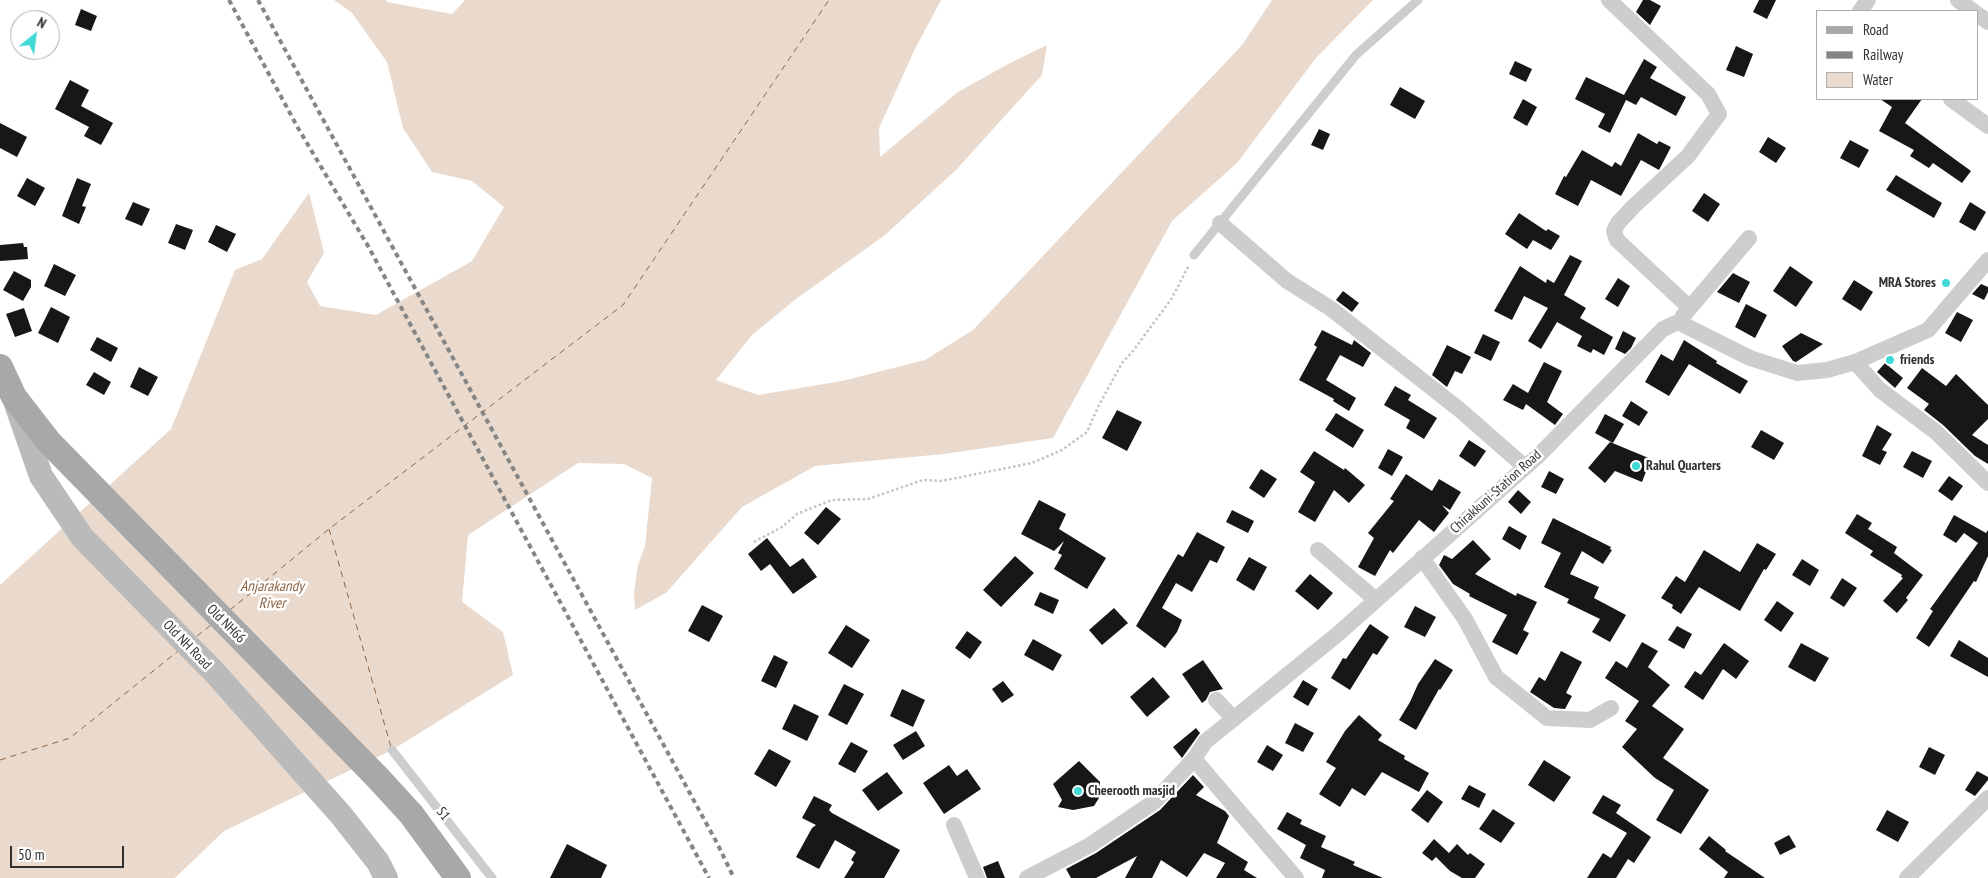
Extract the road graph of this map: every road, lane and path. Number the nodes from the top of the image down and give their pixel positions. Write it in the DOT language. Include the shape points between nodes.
graph roads {
  1 [pos="1418,0"];
  2 [pos="1609,0"];
  3 [pos="1958,0"];
  4 [pos="1973,10"];
  5 [pos="1952,100"];
  6 [pos="1988,126"];
  7 [pos="1220,223"];
  8 [pos="1749,238"];
  9 [pos="1194,255"];
  10 [pos="1988,260"];
  11 [pos="1690,308"];
  12 [pos="1678,322"];
  13 [pos="1855,362"];
  14 [pos="0,367"];
  15 [pos="14,397"];
  16 [pos="1525,466"];
  17 [pos="1988,483"];
  18 [pos="754,542"];
  19 [pos="1318,550"];
  20 [pos="1422,558"];
  21 [pos="1376,600"];
  22 [pos="1216,700"];
  23 [pos="1611,708"];
  24 [pos="1234,719"];
  25 [pos="392,750"];
  26 [pos="1194,760"];
  27 [pos="1988,798"];
  28 [pos="954,825"];
  29 [pos="386,878"];
  30 [pos="458,878"];
  31 [pos="492,878"];
  32 [pos="977,878"];
  33 [pos="1027,878"];
  34 [pos="1296,878"];
  35 [pos="1907,878"];
  1 -- 7 [label="lane" via="1356,55"];
  2 -- 11 [label="street" via="1708,94 1719,114 1688,156 1618,222 1614,231 1617,240"];
  3 -- 4 [label="street"];
  5 -- 6 [label="street"];
  7 -- 9 [label="lane"];
  7 -- 16 [label="street" via="1287,281 1330,308 1460,410"];
  8 -- 11 [label="street, Chirakkuni-Station Road"];
  9 -- 18 [label="path" via="1172,298 1122,363 1087,432 1062,450 1032,463 941,480 923,480 868,499 832,500 797,514 782,527"];
  10 -- 13 [label="street" via="1928,330"];
  11 -- 12 [label="street, Chirakkuni-Station Road"];
  12 -- 13 [label="street" via="1750,358 1797,373 1827,370"];
  12 -- 16 [label="street, Chirakkuni-Station Road" via="1663,329"];
  13 -- 17 [label="street" via="1880,390 1936,432"];
  14 -- 15 [label="main road, Old NH66"];
  15 -- 29 [label="street, Old NH Road" via="41,476 82,537 216,674 341,815 378,862"];
  15 -- 30 [label="main road, Old NH66" via="86,482 411,814"];
  16 -- 20 [label="street, Chirakkuni-Station Road" via="1445,531"];
  19 -- 21 [label="street"];
  20 -- 21 [label="street, Chirakkuni-Station Road"];
  20 -- 23 [label="street" via="1465,619 1496,677 1547,718 1590,720"];
  21 -- 24 [label="street, Chirakkuni-Station Road"];
  22 -- 24 [label="street"];
  24 -- 26 [label="street, Chirakkuni-Station Road" via="1206,742"];
  25 -- 31 [label="lane, S1"];
  26 -- 33 [label="street, Chirakkuni-Station Road" via="1154,802 1090,845"];
  26 -- 34 [label="street"];
  27 -- 35 [label="street"];
  28 -- 32 [label="street"];
}
